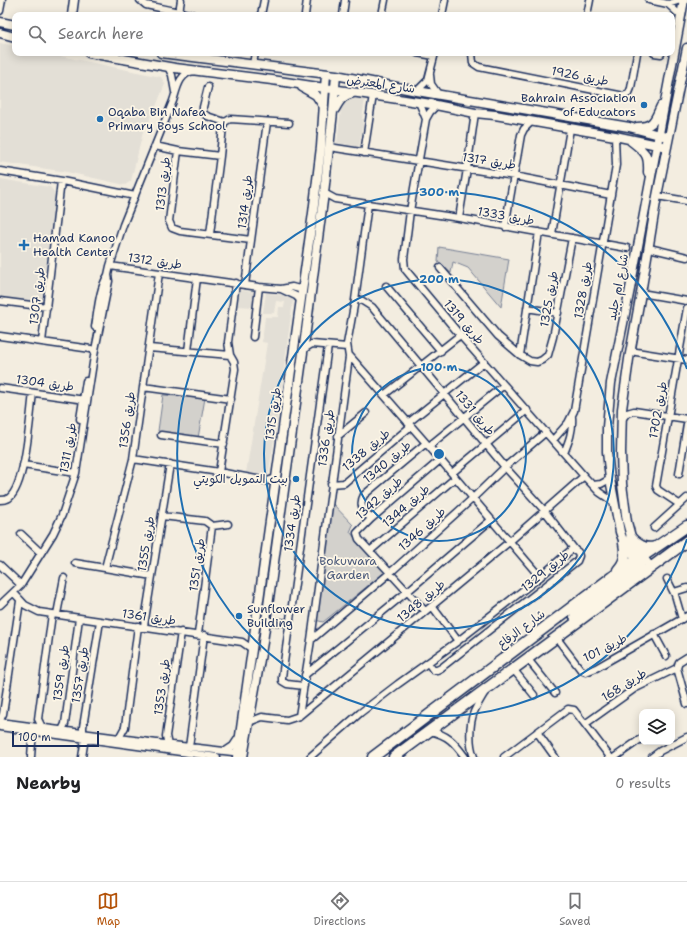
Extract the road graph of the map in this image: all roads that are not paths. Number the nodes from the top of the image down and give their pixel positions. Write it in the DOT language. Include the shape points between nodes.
graph roads {
  1 [pos="2,0"];
  2 [pos="74,0"];
  3 [pos="140,0"];
  4 [pos="181,0"];
  5 [pos="264,0"];
  6 [pos="307,0"];
  7 [pos="345,0"];
  8 [pos="385,0"];
  9 [pos="445,0"];
  10 [pos="590,0"];
  11 [pos="649,0"];
  12 [pos="681,0"];
  13 [pos="684,0"];
  14 [pos="668,4"];
  15 [pos="0,11"];
  16 [pos="72,12"];
  17 [pos="179,12"];
  18 [pos="262,12"];
  19 [pos="305,12"];
  20 [pos="344,12"];
  21 [pos="383,12"];
  22 [pos="442,12"];
  23 [pos="588,12"];
  24 [pos="681,16"];
  25 [pos="0,22"];
  26 [pos="12,24"];
  27 [pos="0,33"];
  28 [pos="12,36"];
  29 [pos="687,48"];
  30 [pos="675,51"];
  31 [pos="106,56"];
  32 [pos="186,56"];
  33 [pos="254,56"];
  34 [pos="434,56"];
  35 [pos="472,56"];
  36 [pos="636,56"];
  37 [pos="674,56"];
  38 [pos="253,64"];
  39 [pos="168,67"];
  40 [pos="199,71"];
  41 [pos="326,74"];
  42 [pos="430,74"];
  43 [pos="336,75"];
  44 [pos="290,83"];
  45 [pos="208,87"];
  46 [pos="325,88"];
  47 [pos="335,89"];
  48 [pos="417,91"];
  49 [pos="668,92"];
  50 [pos="356,93"];
  51 [pos="175,94"];
  52 [pos="438,94"];
  53 [pos="374,95"];
  54 [pos="419,102"];
  55 [pos="437,105"];
  56 [pos="324,108"];
  57 [pos="334,112"];
  58 [pos="475,113"];
  59 [pos="426,119"];
  60 [pos="225,122"];
  61 [pos="266,122"];
  62 [pos="531,122"];
  63 [pos="289,123"];
  64 [pos="570,128"];
  65 [pos="629,128"];
  66 [pos="615,136"];
  67 [pos="659,136"];
  68 [pos="670,137"];
  69 [pos="629,139"];
  70 [pos="658,144"];
  71 [pos="155,146"];
  72 [pos="329,147"];
  73 [pos="668,147"];
  74 [pos="178,151"];
  75 [pos="364,152"];
  76 [pos="220,156"];
  77 [pos="418,161"];
  78 [pos="467,169"];
  79 [pos="0,171"];
  80 [pos="514,176"];
  81 [pos="61,181"];
  82 [pos="560,185"];
  83 [pos="324,193"];
  84 [pos="610,195"];
  85 [pos="648,195"];
  86 [pos="135,196"];
  87 [pos="657,196"];
  88 [pos="335,199"];
  89 [pos="687,201"];
  90 [pos="323,203"];
  91 [pos="368,204"];
  92 [pos="410,211"];
  93 [pos="459,218"];
  94 [pos="505,227"];
  95 [pos="539,232"];
  96 [pos="210,234"];
  97 [pos="552,234"];
  98 [pos="572,238"];
  99 [pos="251,240"];
  100 [pos="602,243"];
  101 [pos="627,248"];
  102 [pos="649,248"];
  103 [pos="687,257"];
  104 [pos="110,266"];
  105 [pos="440,268"];
  106 [pos="159,273"];
  107 [pos="108,275"];
  108 [pos="198,278"];
  109 [pos="236,283"];
  110 [pos="245,284"];
  111 [pos="259,286"];
  112 [pos="386,286"];
  113 [pos="280,288"];
  114 [pos="303,290"];
  115 [pos="642,293"];
  116 [pos="311,295"];
  117 [pos="355,300"];
  118 [pos="687,300"];
  119 [pos="0,301"];
  120 [pos="301,302"];
  121 [pos="47,307"];
  122 [pos="527,308"];
  123 [pos="687,308"];
  124 [pos="558,313"];
  125 [pos="460,335"];
  126 [pos="0,336"];
  127 [pos="253,337"];
  128 [pos="305,338"];
  129 [pos="42,342"];
  130 [pos="316,344"];
  131 [pos="328,346"];
  132 [pos="347,347"];
  133 [pos="149,348"];
  134 [pos="304,348"];
  135 [pos="91,349"];
  136 [pos="188,351"];
  137 [pos="441,351"];
  138 [pos="630,351"];
  139 [pos="230,355"];
  140 [pos="349,355"];
  141 [pos="520,355"];
  142 [pos="678,359"];
  143 [pos="687,360"];
  144 [pos="484,362"];
  145 [pos="422,365"];
  146 [pos="504,385"];
  147 [pos="143,387"];
  148 [pos="0,388"];
  149 [pos="33,393"];
  150 [pos="445,394"];
  151 [pos="384,395"];
  152 [pos="231,399"];
  153 [pos="85,400"];
  154 [pos="527,410"];
  155 [pos="366,413"];
  156 [pos="668,415"];
  157 [pos="572,417"];
  158 [pos="465,418"];
  159 [pos="687,418"];
  160 [pos="622,419"];
  161 [pos="687,424"];
  162 [pos="410,425"];
  163 [pos="546,432"];
  164 [pos="161,435"];
  165 [pos="338,436"];
  166 [pos="553,440"];
  167 [pos="224,444"];
  168 [pos="487,444"];
  169 [pos="428,445"];
  170 [pos="564,453"];
  171 [pos="133,459"];
  172 [pos="440,460"];
  173 [pos="170,464"];
  174 [pos="23,465"];
  175 [pos="505,466"];
  176 [pos="220,472"];
  177 [pos="74,473"];
  178 [pos="680,474"];
  179 [pos="454,476"];
  180 [pos="584,476"];
  181 [pos="276,478"];
  182 [pos="610,479"];
  183 [pos="331,484"];
  184 [pos="593,485"];
  185 [pos="687,498"];
  186 [pos="472,499"];
  187 [pos="0,500"];
  188 [pos="615,503"];
  189 [pos="680,504"];
  190 [pos="544,510"];
  191 [pos="162,516"];
  192 [pos="371,519"];
  193 [pos="491,520"];
  194 [pos="228,524"];
  195 [pos="212,526"];
  196 [pos="687,526"];
  197 [pos="654,528"];
  198 [pos="21,534"];
  199 [pos="627,541"];
  200 [pos="687,541"];
  201 [pos="509,542"];
  202 [pos="663,543"];
  203 [pos="687,545"];
  204 [pos="676,549"];
  205 [pos="575,550"];
  206 [pos="370,551"];
  207 [pos="41,553"];
  208 [pos="75,563"];
  209 [pos="644,564"];
  210 [pos="0,565"];
  211 [pos="105,568"];
  212 [pos="390,572"];
  213 [pos="152,576"];
  214 [pos="540,577"];
  215 [pos="612,577"];
  216 [pos="64,578"];
  217 [pos="667,579"];
  218 [pos="21,585"];
  219 [pos="687,588"];
  220 [pos="408,591"];
  221 [pos="674,592"];
  222 [pos="14,593"];
  223 [pos="20,601"];
  224 [pos="0,605"];
  225 [pos="432,606"];
  226 [pos="425,611"];
  227 [pos="55,614"];
  228 [pos="684,617"];
  229 [pos="79,618"];
  230 [pos="100,621"];
  231 [pos="266,621"];
  232 [pos="289,623"];
  233 [pos="141,626"];
  234 [pos="181,632"];
  235 [pos="654,634"];
  236 [pos="201,635"];
  237 [pos="254,635"];
  238 [pos="558,636"];
  239 [pos="311,640"];
  240 [pos="458,641"];
  241 [pos="242,642"];
  242 [pos="252,649"];
  243 [pos="666,656"];
  244 [pos="687,657"];
  245 [pos="527,658"];
  246 [pos="428,663"];
  247 [pos="677,668"];
  248 [pos="513,669"];
  249 [pos="305,675"];
  250 [pos="304,686"];
  251 [pos="489,687"];
  252 [pos="554,693"];
  253 [pos="534,695"];
  254 [pos="687,704"];
  255 [pos="299,716"];
  256 [pos="248,718"];
  257 [pos="0,721"];
  258 [pos="585,724"];
  259 [pos="0,727"];
  260 [pos="125,727"];
  261 [pos="37,729"];
  262 [pos="62,730"];
  263 [pos="430,731"];
  264 [pos="241,732"];
  265 [pos="537,732"];
  266 [pos="84,735"];
  267 [pos="687,736"];
  268 [pos="119,738"];
  269 [pos="129,739"];
  270 [pos="639,740"];
  271 [pos="168,745"];
  272 [pos="189,747"];
  273 [pos="227,750"];
  274 [pos="660,751"];
  275 [pos="240,755"];
  276 [pos="204,756"];
  277 [pos="31,757"];
  278 [pos="82,757"];
  279 [pos="217,757"];
  280 [pos="310,757"];
  281 [pos="373,757"];
  282 [pos="394,757"];
  283 [pos="465,757"];
  284 [pos="474,757"];
  285 [pos="504,757"];
  286 [pos="555,757"];
  287 [pos="610,757"];
  288 [pos="615,757"];
  289 [pos="652,757"];
  290 [pos="664,757"];
  1 -- 15 [label="street"];
  2 -- 16 [label="street"];
  3 -- 17 [label="street" via="146,5"];
  4 -- 17 [label="street"];
  5 -- 18 [label="street"];
  6 -- 19 [label="street"];
  7 -- 20 [label="street"];
  8 -- 21 [label="street"];
  9 -- 22 [label="street"];
  10 -- 23 [label="street"];
  11 -- 14 [label="street"];
  12 -- 14 [label="street"];
  13 -- 24 [label="street, شارع ام جليد"];
  14 -- 24 [label="street"];
  24 -- 30 [label="street, شارع ام جليد"];
  25 -- 26 [label="street"];
  27 -- 28 [label="street"];
  29 -- 68 [label="street, شارع ام جليد"];
  31 -- 39 [label="street, شارع المعترض"];
  32 -- 38 [label="street, شارع المعترض"];
  33 -- 38 [label="street"];
  34 -- 42 [label="street"];
  35 -- 36 [label="street, طريق 1926" via="473,63 479,67 621,96 627,95 630,91"];
  37 -- 49 [label="street, شارع ام جليد"];
  38 -- 41 [label="street, شارع المعترض"];
  39 -- 40 [label="street, شارع المعترض"];
  39 -- 51 [label="street"];
  40 -- 44 [label="street, شارع المعترض"];
  40 -- 51 [label="street, طريق 1311" via="184,74"];
  41 -- 43 [label="street, شارع المعترض"];
  41 -- 46 [label="street, طريق 1315"];
  42 -- 48 [label="street"];
  42 -- 52 [label="street" via="431,84"];
  43 -- 47 [label="street, طريق 1315"];
  43 -- 48 [label="street, شارع المعترض"];
  44 -- 46 [label="street, شارع المعترض"];
  44 -- 56 [label="street" via="310,91"];
  45 -- 60 [label="street" via="203,113"];
  46 -- 47 [label="street, شارع المعترض"];
  46 -- 56 [label="street, طريق 1315"];
  47 -- 50 [label="street, شارع المعترض"];
  47 -- 57 [label="street, طريق 1315"];
  48 -- 52 [label="street, شارع المعترض"];
  49 -- 65 [label="street" via="654,122 646,126"];
  49 -- 67 [label="street, شارع ام جليد"];
  50 -- 53 [label="street, شارع المعترض"];
  50 -- 57 [label="street" via="346,94"];
  51 -- 71 [label="street, طريق 1311"];
  52 -- 65 [label="street, شارع المعترض"];
  53 -- 54 [label="street, شارع المعترض"];
  53 -- 75 [label="street"];
  54 -- 55 [label="street, شارع المعترض"];
  54 -- 59 [label="street"];
  55 -- 58 [label="street, شارع المعترض"];
  55 -- 59 [label="street, طريق 1319"];
  56 -- 114 [label="street, طريق 1315"];
  57 -- 72 [label="street, طريق 1315"];
  58 -- 62 [label="street, شارع المعترض"];
  58 -- 78 [label="street"];
  59 -- 77 [label="street, طريق 1319"];
  60 -- 61 [label="street" via="230,119"];
  60 -- 76 [label="street"];
  61 -- 63 [label="street"];
  61 -- 99 [label="street, طريق 1314"];
  62 -- 64 [label="street, شارع المعترض"];
  62 -- 80 [label="street" via="522,133"];
  64 -- 66 [label="street, شارع المعترض"];
  64 -- 82 [label="street"];
  65 -- 67 [label="street, شارع المعترض"];
  66 -- 69 [label="street, شارع المعترض"];
  66 -- 84 [label="street, طريق 1328" via="616,160"];
  67 -- 68 [label="street, شارع المعترض"];
  67 -- 70 [label="street, شارع ام جليد"];
  68 -- 73 [label="street, شارع ام جليد"];
  69 -- 70 [label="street, شارع المعترض"];
  69 -- 85 [label="street" via="645,152 649,161"];
  70 -- 73 [label="street, شارع المعترض"];
  70 -- 85 [label="street, شارع ام جليد"];
  71 -- 74 [label="street"];
  71 -- 86 [label="street, طريق 1311"];
  72 -- 75 [label="street, طريق 1317"];
  72 -- 83 [label="street, طريق 1315"];
  73 -- 87 [label="street, شارع ام جليد"];
  74 -- 76 [label="street"];
  74 -- 96 [label="street, طريق 1313" via="169,221 172,228 180,231"];
  75 -- 77 [label="street, طريق 1317"];
  76 -- 96 [label="street"];
  77 -- 78 [label="street, طريق 1317"];
  77 -- 92 [label="street, طريق 1319"];
  78 -- 80 [label="street, طريق 1317"];
  78 -- 93 [label="street"];
  79 -- 81 [label="street"];
  80 -- 82 [label="street, طريق 1317"];
  80 -- 94 [label="street"];
  81 -- 86 [label="street"];
  81 -- 121 [label="street, طريق 1307"];
  82 -- 84 [label="street, طريق 1317"];
  82 -- 97 [label="street"];
  83 -- 88 [label="street, طريق 1333"];
  83 -- 90 [label="street, طريق 1315"];
  84 -- 100 [label="street, طريق 1328"];
  85 -- 182 [label="street, شارع ام جليد" via="611,383 607,427"];
  86 -- 104 [label="street, طريق 1311"];
  87 -- 89 [label="street"];
  87 -- 102 [label="street, شارع ام جليد"];
  88 -- 90 [label="street, طريق 1333"];
  88 -- 91 [label="street, طريق 1333"];
  90 -- 116 [label="street, طريق 1315"];
  91 -- 92 [label="street, طريق 1333"];
  91 -- 117 [label="street, طريق 1336"];
  92 -- 93 [label="street, طريق 1333"];
  92 -- 125 [label="street, طريق 1319" via="405,269"];
  93 -- 94 [label="street, طريق 1333"];
  94 -- 95 [label="street, طريق 1333"];
  95 -- 97 [label="street, طريق 1333"];
  95 -- 122 [label="street"];
  96 -- 99 [label="street, طريق 1313"];
  97 -- 98 [label="street, طريق 1333"];
  98 -- 100 [label="street, طريق 1333"];
  98 -- 124 [label="street, طريق 1325"];
  99 -- 110 [label="street, طريق 1314"];
  100 -- 101 [label="street, طريق 1333"];
  100 -- 157 [label="street, طريق 1328"];
  102 -- 103 [label="street"];
  102 -- 115 [label="street, شارع ام جليد"];
  104 -- 106 [label="street, طريق 1312"];
  104 -- 107 [label="street, طريق 1311"];
  105 -- 141 [label="street" via="498,336"];
  106 -- 108 [label="street, طريق 1312"];
  106 -- 133 [label="street, طريق 1356"];
  107 -- 135 [label="street, طريق 1311" via="102,288"];
  107 -- 153 [label="street, طريق 1311" via="109,281"];
  108 -- 109 [label="street, طريق 1312"];
  108 -- 136 [label="street, طريق 1312"];
  109 -- 110 [label="street, طريق 1312"];
  109 -- 139 [label="street" via="228,342"];
  110 -- 111 [label="street, طريق 1312"];
  111 -- 113 [label="street, طريق 1312"];
  111 -- 127 [label="street"];
  112 -- 137 [label="street"];
  113 -- 114 [label="street, طريق 1312" via="292,287"];
  113 -- 120 [label="street, طريق 1312" via="296,296"];
  114 -- 116 [label="street"];
  114 -- 120 [label="street, طريق 1315"];
  115 -- 118 [label="street"];
  115 -- 138 [label="street, شارع ام جليد"];
  116 -- 128 [label="street, طريق 1315"];
  117 -- 132 [label="street, طريق 1336"];
  117 -- 145 [label="street, طريق 1331" via="361,300 372,307"];
  119 -- 121 [label="street"];
  120 -- 181 [label="street, طريق 1315"];
  121 -- 129 [label="street, طريق 1307"];
  122 -- 124 [label="street"];
  122 -- 141 [label="street"];
  123 -- 142 [label="street, طريق 1702"];
  124 -- 141 [label="street, طريق 1325" via="548,355 537,362"];
  125 -- 137 [label="street"];
  125 -- 144 [label="street, طريق 1319"];
  126 -- 129 [label="street"];
  128 -- 130 [label="street"];
  128 -- 134 [label="street, طريق 1315"];
  129 -- 135 [label="street"];
  130 -- 131 [label="street"];
  130 -- 134 [label="street"];
  131 -- 132 [label="street"];
  131 -- 232 [label="street, طريق 1334"];
  132 -- 140 [label="street, طريق 1336"];
  133 -- 136 [label="street"];
  133 -- 147 [label="street, طريق 1356"];
  134 -- 231 [label="street, طريق 1315"];
  135 -- 153 [label="street, طريق 1311"];
  136 -- 139 [label="street"];
  137 -- 145 [label="street"];
  138 -- 142 [label="street"];
  138 -- 160 [label="street, شارع ام جليد"];
  139 -- 152 [label="street" via="235,369"];
  140 -- 151 [label="street"];
  140 -- 165 [label="street, طريق 1336"];
  142 -- 143 [label="street"];
  142 -- 156 [label="street, طريق 1702"];
  144 -- 146 [label="street, طريق 1319"];
  144 -- 150 [label="street, طريق 1338"];
  145 -- 150 [label="street, طريق 1331"];
  145 -- 151 [label="street"];
  146 -- 154 [label="street, طريق 1319"];
  146 -- 158 [label="street, طريق 1340"];
  147 -- 152 [label="street"];
  147 -- 171 [label="street, طريق 1356"];
  148 -- 149 [label="street, طريق 1304"];
  149 -- 153 [label="street, طريق 1304"];
  149 -- 174 [label="street"];
  150 -- 158 [label="street, طريق 1331"];
  150 -- 162 [label="street, طريق 1338"];
  151 -- 162 [label="street"];
  152 -- 167 [label="street"];
  153 -- 177 [label="street, طريق 1311"];
  154 -- 163 [label="street, طريق 1319"];
  154 -- 168 [label="street, طريق 1344"];
  155 -- 165 [label="street"];
  156 -- 159 [label="street"];
  156 -- 160 [label="street" via="631,412"];
  156 -- 189 [label="street, طريق 1702" via="656,486"];
  157 -- 166 [label="street, طريق 1328"];
  157 -- 170 [label="street" via="571,435"];
  158 -- 168 [label="street, طريق 1331"];
  158 -- 169 [label="street, طريق 1340"];
  160 -- 199 [label="street, شارع ام جليد" via="622,484"];
  161 -- 178 [label="street"];
  162 -- 169 [label="street"];
  162 -- 183 [label="street, طريق 1338" via="344,483"];
  163 -- 166 [label="street, طريق 1319"];
  163 -- 175 [label="street, طريق 1346"];
  164 -- 167 [label="street"];
  165 -- 183 [label="street, طريق 1336"];
  166 -- 170 [label="street, طريق 1319"];
  167 -- 176 [label="street"];
  168 -- 175 [label="street, طريق 1331"];
  168 -- 179 [label="street, طريق 1344"];
  169 -- 172 [label="street"];
  169 -- 192 [label="street, طريق 1340" via="364,495 361,501 362,508"];
  170 -- 180 [label="street, طريق 1319"];
  171 -- 173 [label="street"];
  171 -- 211 [label="street, طريق 1356"];
  172 -- 179 [label="street"];
  172 -- 192 [label="street, طريق 1342"];
  173 -- 176 [label="street"];
  173 -- 191 [label="street, طريق 1355"];
  174 -- 177 [label="street"];
  174 -- 187 [label="street" via="13,493 9,498"];
  175 -- 186 [label="street, طريق 1346"];
  175 -- 190 [label="street, طريق 1331"];
  176 -- 181 [label="street" via="267,481"];
  177 -- 207 [label="street, طريق 1311" via="62,515 54,534"];
  179 -- 186 [label="street"];
  179 -- 206 [label="street, طريق 1344"];
  180 -- 184 [label="street, طريق 1319"];
  180 -- 190 [label="street, طريق 1348"];
  181 -- 237 [label="street, طريق 1315"];
  182 -- 184 [label="street"];
  182 -- 188 [label="street, شارع ام جليد"];
  183 -- 239 [label="street, طريق 1336"];
  184 -- 188 [label="street, طريق 1319"];
  185 -- 189 [label="street"];
  186 -- 193 [label="street"];
  186 -- 212 [label="street, طريق 1346"];
  188 -- 199 [label="street, شارع ام جليد" via="620,532"];
  189 -- 197 [label="street"];
  190 -- 201 [label="street, طريق 1348"];
  190 -- 205 [label="street, طريق 1331"];
  191 -- 195 [label="street, طريق 1351" via="205,521"];
  191 -- 213 [label="street, طريق 1355"];
  192 -- 206 [label="street, طريق 1342" via="357,533"];
  193 -- 201 [label="street"];
  193 -- 220 [label="street"];
  194 -- 195 [label="street"];
  195 -- 236 [label="street, طريق 1351"];
  196 -- 202 [label="main road, شارع الرفاع"];
  198 -- 207 [label="street"];
  199 -- 202 [label="main road" via="646,548"];
  199 -- 209 [label="street, شارع ام جليد"];
  199 -- 215 [label="main road" via="625,560"];
  200 -- 204 [label="main road, شارع الرفاع"];
  201 -- 214 [label="street"];
  201 -- 225 [label="street, طريق 1348"];
  202 -- 209 [label="main road, شارع الرفاع"];
  203 -- 204 [label="main road"];
  204 -- 209 [label="main road, شارع الرفاع"];
  205 -- 214 [label="street, طريق 1329" via="571,550"];
  205 -- 246 [label="street, طريق 1329" via="579,556 577,561 441,668 433,670"];
  206 -- 212 [label="street, طريق 1342"];
  207 -- 218 [label="street, طريق 1311"];
  208 -- 211 [label="street"];
  209 -- 215 [label="main road, شارع الرفاع"];
  209 -- 238 [label="main road, شارع الرفاع"];
  210 -- 218 [label="street"];
  211 -- 213 [label="street"];
  212 -- 220 [label="street, طريق 1342"];
  212 -- 239 [label="street, طريق 1346"];
  213 -- 233 [label="street, طريق 1355"];
  214 -- 240 [label="street, طريق 1329"];
  215 -- 281 [label="main road, شارع الرفاع"];
  216 -- 227 [label="street"];
  217 -- 221 [label="street"];
  218 -- 222 [label="street, طريق 1311"];
  219 -- 221 [label="street"];
  220 -- 226 [label="street, طريق 1342"];
  220 -- 249 [label="street"];
  221 -- 228 [label="street"];
  222 -- 223 [label="street, طريق 1361"];
  222 -- 224 [label="street, طريق 1311"];
  223 -- 227 [label="street, طريق 1361" via="34,610"];
  223 -- 257 [label="street"];
  225 -- 226 [label="street, طريق 1348"];
  225 -- 240 [label="street"];
  226 -- 255 [label="street, طريق 1348"];
  227 -- 229 [label="street, طريق 1361"];
  227 -- 261 [label="street"];
  228 -- 235 [label="street, طريق 101"];
  229 -- 230 [label="street, طريق 1361"];
  229 -- 262 [label="street, طريق 1359" via="65,724"];
  230 -- 233 [label="street, طريق 1361"];
  230 -- 266 [label="street, طريق 1357" via="83,727"];
  231 -- 232 [label="street"];
  231 -- 256 [label="street, طريق 1315"];
  232 -- 250 [label="street, طريق 1334" via="282,679 283,683"];
  233 -- 234 [label="street, طريق 1361"];
  233 -- 260 [label="street, طريق 1355"];
  234 -- 236 [label="street, طريق 1361"];
  234 -- 271 [label="street, طريق 1353" via="166,736"];
  235 -- 238 [label="street, طريق 101" via="586,672 577,666"];
  235 -- 243 [label="street"];
  236 -- 241 [label="street, طريق 1361"];
  236 -- 272 [label="street, طريق 1351"];
  237 -- 241 [label="street"];
  237 -- 242 [label="street, طريق 1315"];
  238 -- 245 [label="main road, شارع الرفاع"];
  239 -- 249 [label="street, طريق 1336"];
  240 -- 246 [label="street, طريق 1329"];
  241 -- 242 [label="street, طريق 1361"];
  242 -- 256 [label="street, طريق 1315"];
  244 -- 247 [label="street" via="679,662"];
  245 -- 248 [label="main road, شارع الرفاع"];
  245 -- 252 [label="street"];
  246 -- 280 [label="street, طريق 1329" via="360,712"];
  247 -- 254 [label="street"];
  247 -- 258 [label="street, طريق 168" via="634,689"];
  248 -- 251 [label="main road, شارع الرفاع"];
  248 -- 253 [label="street"];
  249 -- 250 [label="street, طريق 1336"];
  250 -- 255 [label="street, طريق 1336"];
  251 -- 263 [label="main road, شارع الرفاع"];
  251 -- 284 [label="street" via="473,713 471,745"];
  255 -- 256 [label="street" via="287,720 262,717 258,714"];
  256 -- 264 [label="street, طريق 1315"];
  256 -- 275 [label="street, طريق 1315"];
  257 -- 261 [label="street"];
  258 -- 265 [label="street" via="574,710 568,709"];
  258 -- 287 [label="street"];
  259 -- 261 [label="street"];
  260 -- 268 [label="street, طريق 1355"];
  260 -- 269 [label="street, طريق 1355"];
  261 -- 262 [label="street"];
  261 -- 266 [label="street"];
  261 -- 277 [label="street"];
  262 -- 266 [label="street"];
  263 -- 282 [label="main road, شارع الرفاع"];
  263 -- 283 [label="street" via="446,736"];
  264 -- 273 [label="street" via="236,742"];
  264 -- 275 [label="street, طريق 1315"];
  265 -- 285 [label="street"];
  265 -- 286 [label="street"];
  266 -- 268 [label="street"];
  266 -- 276 [label="street"];
  266 -- 278 [label="street, طريق 1357"];
  267 -- 274 [label="street"];
  268 -- 269 [label="street"];
  269 -- 271 [label="street"];
  270 -- 288 [label="street"];
  271 -- 272 [label="street"];
  272 -- 273 [label="street"];
  273 -- 275 [label="street"];
  274 -- 289 [label="street"];
  274 -- 290 [label="street"];
  276 -- 279 [label="street"];
}
